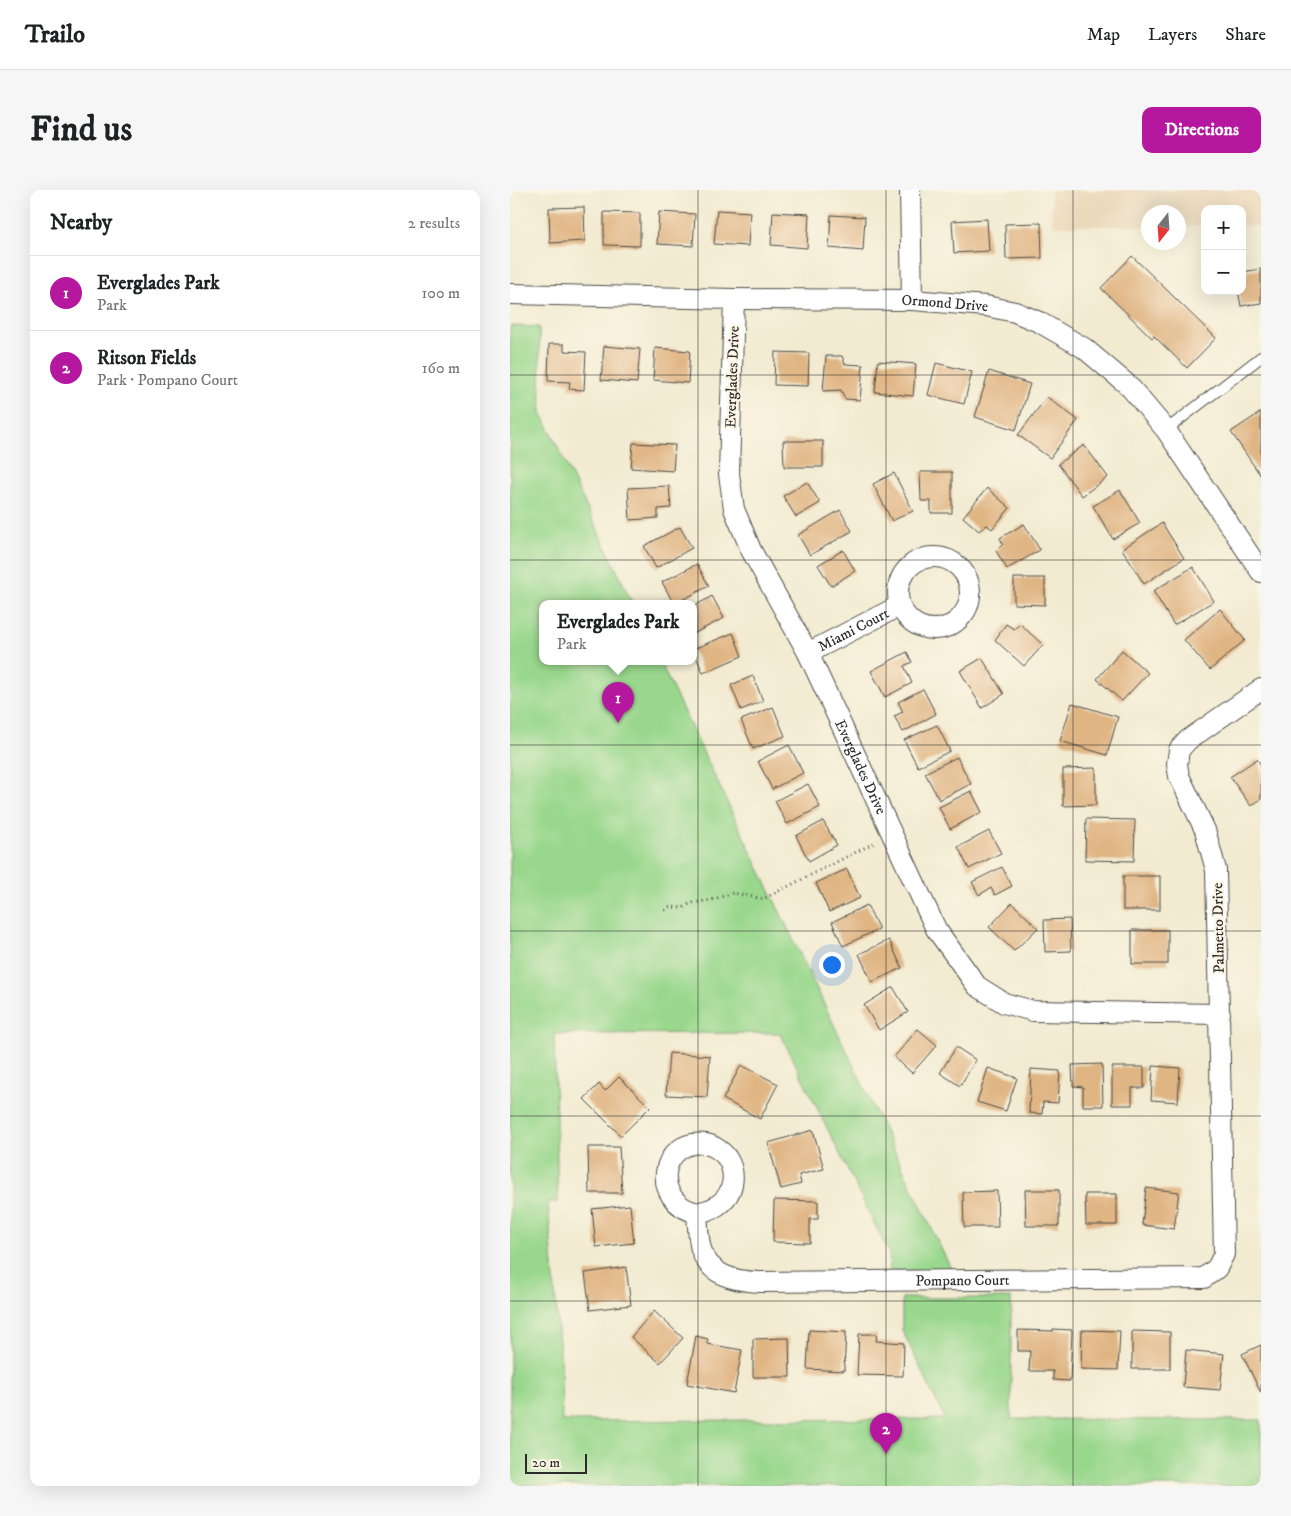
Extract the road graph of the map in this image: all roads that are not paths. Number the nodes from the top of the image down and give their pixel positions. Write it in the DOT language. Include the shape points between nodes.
graph roads {
  1 [pos="910,190"];
  2 [pos="510,294"];
  3 [pos="734,299"];
  4 [pos="912,300"];
  5 [pos="1261,357"];
  6 [pos="1166,430"];
  7 [pos="1261,572"];
  8 [pos="900,606"];
  9 [pos="808,653"];
  10 [pos="1261,689"];
  11 [pos="1220,1014"];
  12 [pos="697,1213"];
  13 [pos="1223,1216"];
  1 -- 4 [label="street"];
  2 -- 3 [label="street, Ormond Drive"];
  3 -- 4 [label="street, Ormond Drive"];
  3 -- 9 [label="street, Everglades Drive" via="729,474 734,509 751,550"];
  4 -- 6 [label="street, Ormond Drive" via="986,306 1015,312 1038,322 1084,348 1122,379"];
  5 -- 6 [label="lane"];
  6 -- 7 [label="street, Ormond Drive"];
  8 -- 9 [label="street, Miami Court"];
  9 -- 11 [label="street, Everglades Drive" via="936,929 977,986 1004,1002 1033,1011"];
  10 -- 11 [label="street, Palmetto Drive" via="1188,740 1179,750 1176,764 1205,830 1216,870"];
  11 -- 13 [label="street, Palmetto Drive"];
  12 -- 13 [label="street, Pompano Court" via="701,1249 708,1263 723,1276 737,1281 759,1282 1204,1278 1217,1268 1224,1254"];
}
